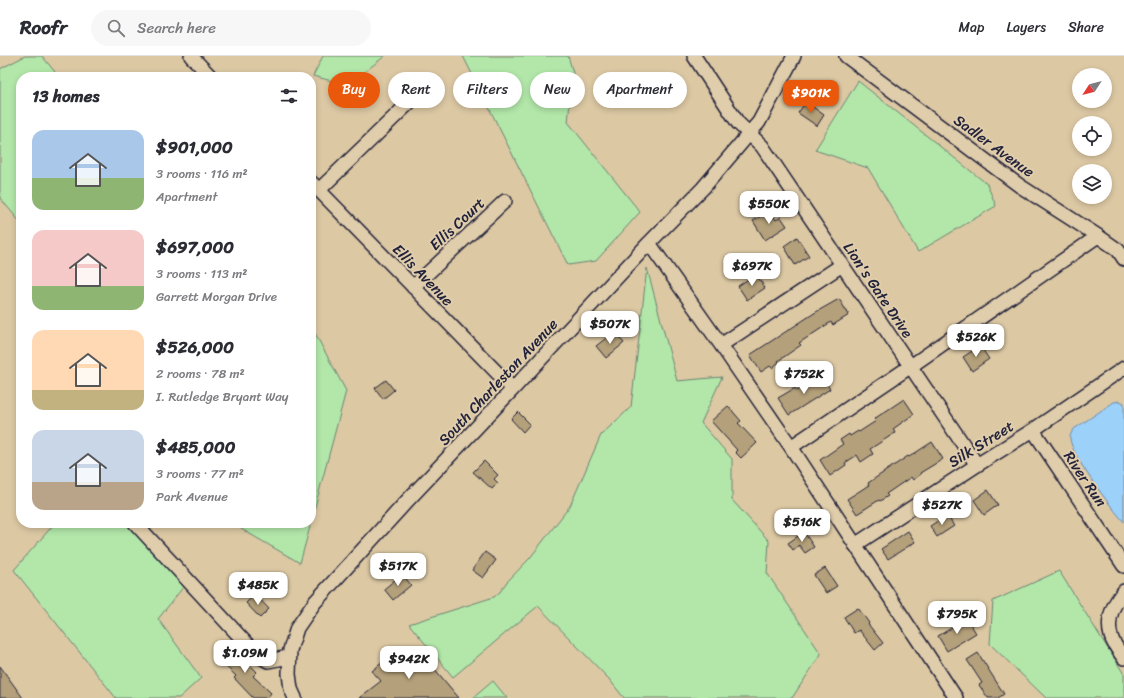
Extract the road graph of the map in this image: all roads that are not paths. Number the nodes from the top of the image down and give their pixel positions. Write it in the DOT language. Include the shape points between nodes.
graph roads {
  1 [pos="191,56"];
  2 [pos="694,56"];
  3 [pos="794,56"];
  4 [pos="846,56"];
  5 [pos="206,72"];
  6 [pos="403,108"];
  7 [pos="750,134"];
  8 [pos="316,185"];
  9 [pos="316,187"];
  10 [pos="505,200"];
  11 [pos="1098,236"];
  12 [pos="649,243"];
  13 [pos="1124,259"];
  14 [pos="842,265"];
  15 [pos="413,287"];
  16 [pos="721,345"];
  17 [pos="911,366"];
  18 [pos="1124,368"];
  19 [pos="513,389"];
  20 [pos="1033,430"];
  21 [pos="791,447"];
  22 [pos="977,465"];
  23 [pos="140,528"];
  24 [pos="855,545"];
  25 [pos="1124,566"];
  26 [pos="1124,591"];
  27 [pos="289,657"];
  28 [pos="1124,658"];
  29 [pos="295,698"];
  30 [pos="956,698"];
  1 -- 5 [label="street"];
  2 -- 7 [label="street, Lion's Gate Drive" via="738,123"];
  3 -- 7 [label="street, South Charleston Avenue" via="760,122"];
  4 -- 11 [label="street, Sadler Avenue" via="1020,186"];
  6 -- 8 [label="street"];
  7 -- 12 [label="street, South Charleston Avenue" via="703,188"];
  7 -- 14 [label="street, Lion's Gate Drive" via="762,146"];
  9 -- 15 [label="street, Ellis Avenue"];
  10 -- 15 [label="street, Ellis Court"];
  11 -- 13 [label="street, Sadler Avenue" via="1118,250"];
  11 -- 17 [label="street"];
  12 -- 16 [label="street"];
  12 -- 19 [label="street, South Charleston Avenue"];
  14 -- 16 [label="street"];
  14 -- 17 [label="street, Lion's Gate Drive"];
  15 -- 19 [label="street, Ellis Avenue"];
  16 -- 21 [label="street"];
  17 -- 21 [label="street"];
  17 -- 22 [label="street, Lion's Gate Drive"];
  18 -- 20 [label="street, Silk Street"];
  19 -- 27 [label="street, South Charleston Avenue" via="316,602 297,628"];
  20 -- 22 [label="street, Silk Street"];
  20 -- 25 [label="street, River Run"];
  21 -- 24 [label="street"];
  22 -- 24 [label="street, Silk Street"];
  23 -- 27 [label="street" via="256,654 268,661"];
  24 -- 30 [label="street"];
  26 -- 28 [label="street" via="1112,609 1110,621 1111,635"];
  27 -- 29 [label="street, South Charleston Avenue" via="291,689"];
}
